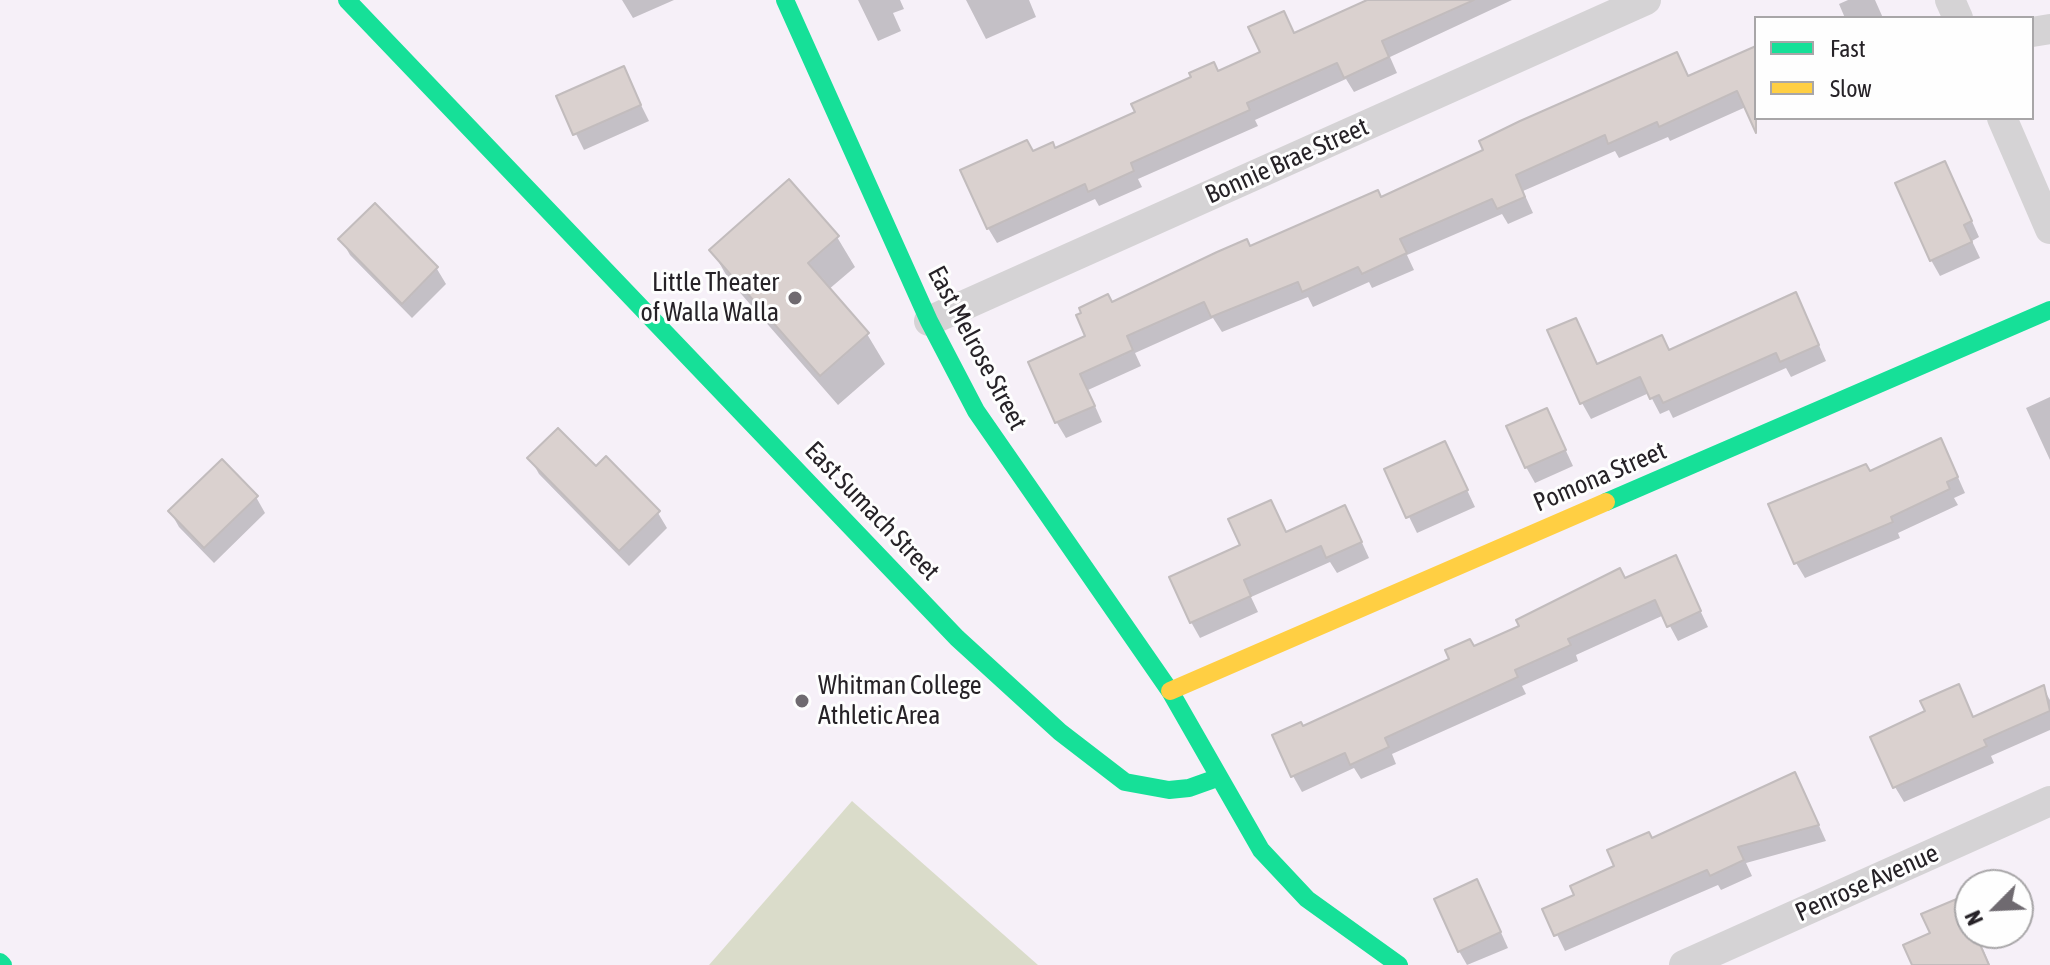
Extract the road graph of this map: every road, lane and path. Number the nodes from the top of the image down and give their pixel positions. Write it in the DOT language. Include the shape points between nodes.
graph roads {
  1 [pos="347,0"];
  2 [pos="785,0"];
  3 [pos="1646,0"];
  4 [pos="2003,120"];
  5 [pos="2050,229"];
  6 [pos="2050,310"];
  7 [pos="929,321"];
  8 [pos="1170,691"];
  9 [pos="1217,778"];
  10 [pos="2050,801"];
  11 [pos="1399,965"];
  12 [pos="1684,965"];
  1 -- 9 [label="street, East Sumach Street" via="957,638 1060,732 1125,782 1169,790"];
  2 -- 7 [label="street, East Melrose Street"];
  3 -- 7 [label="street, Bonnie Brae Street"];
  4 -- 5 [label="street"];
  6 -- 8 [label="street, Pomona Street"];
  7 -- 8 [label="street, East Melrose Street" via="976,411"];
  8 -- 9 [label="street, East Melrose Street"];
  9 -- 11 [label="street" via="1261,850 1307,899"];
  10 -- 12 [label="street, Penrose Avenue"];
}
